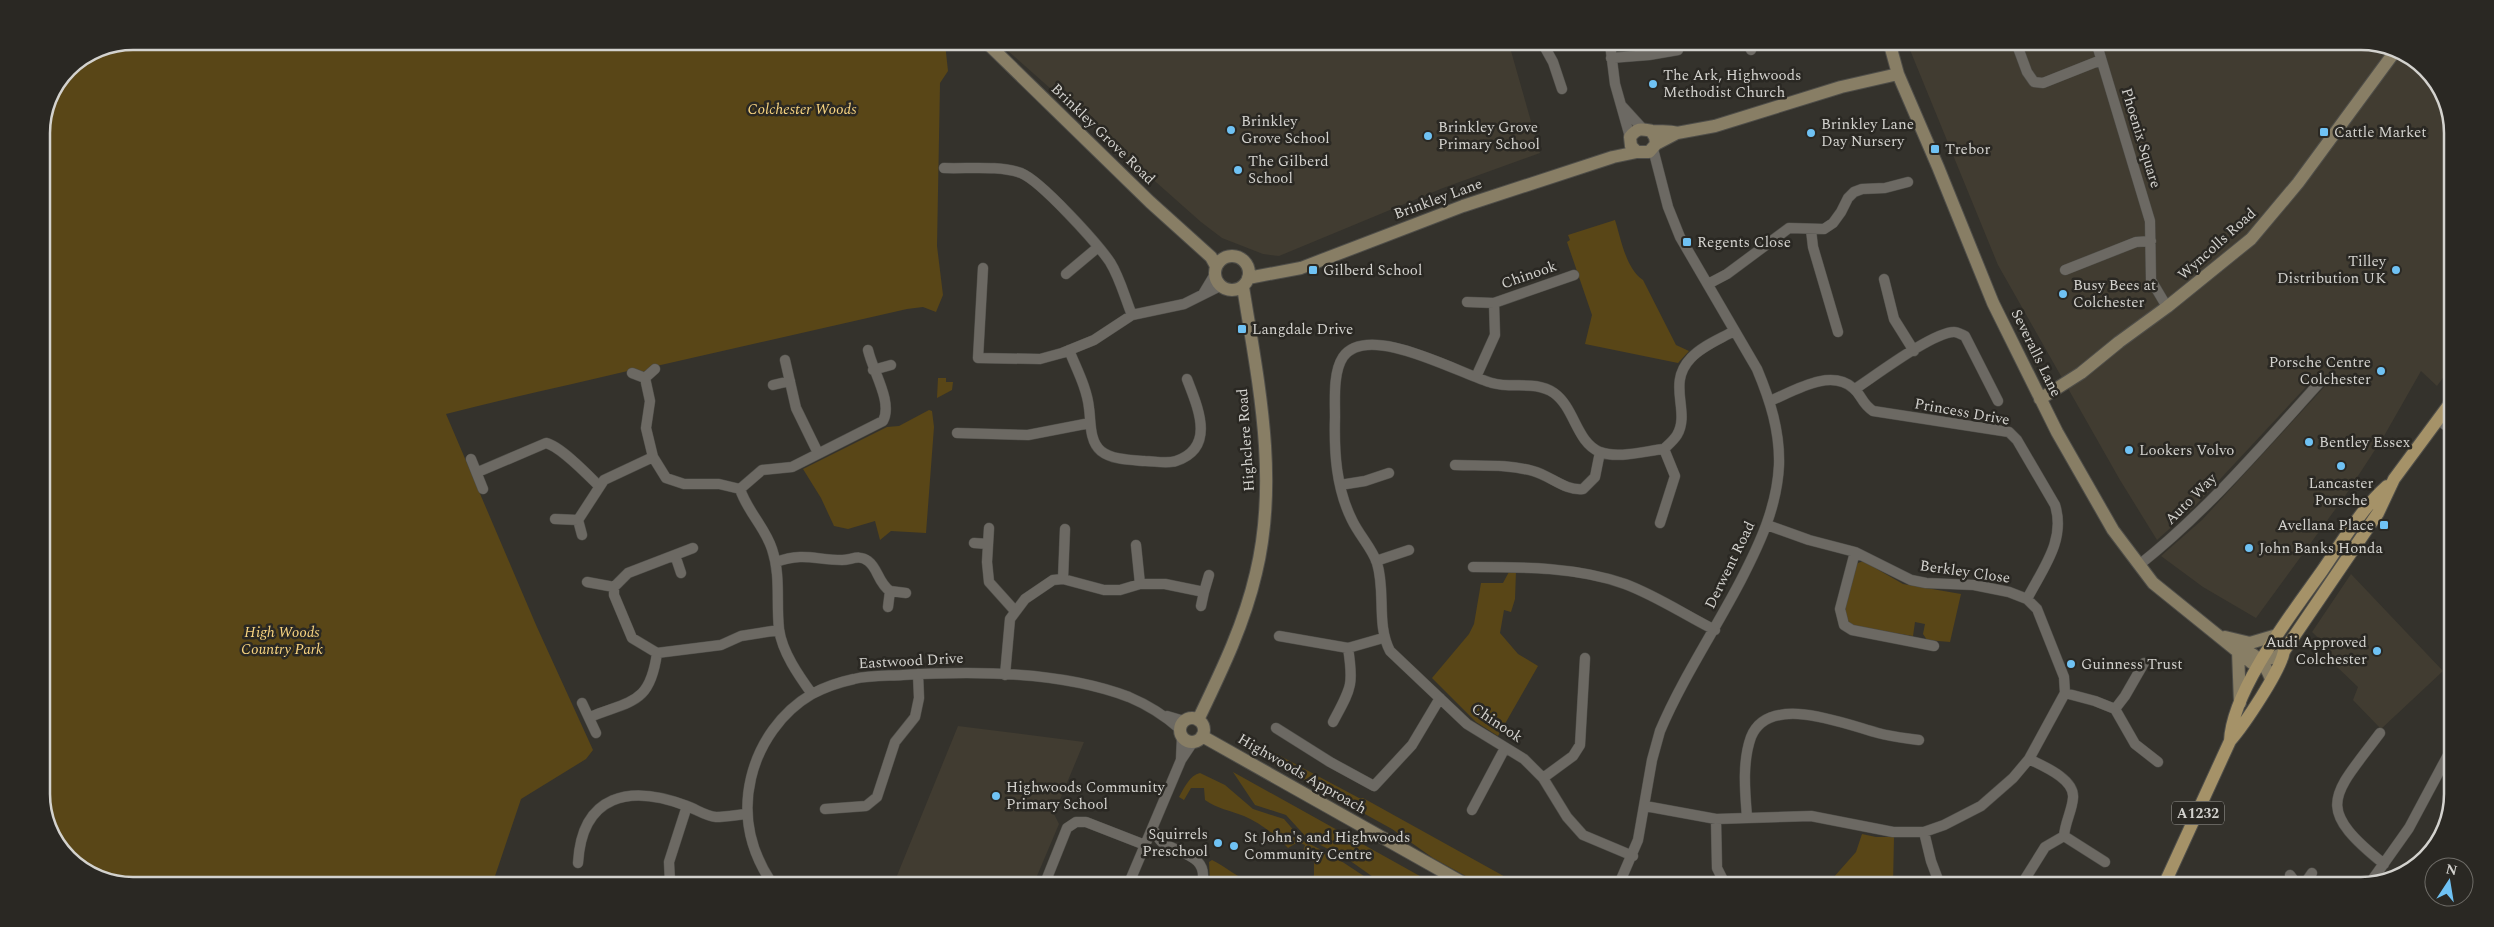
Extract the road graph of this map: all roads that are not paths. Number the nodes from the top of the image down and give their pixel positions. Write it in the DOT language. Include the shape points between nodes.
graph roads {
  1 [pos="994,50"];
  2 [pos="1546,50"];
  3 [pos="1610,50"];
  4 [pos="1678,50"];
  5 [pos="1891,50"];
  6 [pos="2018,50"];
  7 [pos="2098,50"];
  8 [pos="2392,56"];
  9 [pos="1611,58"];
  10 [pos="2101,60"];
  11 [pos="1898,74"];
  12 [pos="1562,89"];
  13 [pos="1622,105"];
  14 [pos="1647,130"];
  15 [pos="1677,133"];
  16 [pos="1642,146"];
  17 [pos="944,168"];
  18 [pos="1908,182"];
  19 [pos="1811,230"];
  20 [pos="2151,241"];
  21 [pos="1097,248"];
  22 [pos="983,268"];
  23 [pos="2065,270"];
  24 [pos="1066,274"];
  25 [pos="1574,275"];
  26 [pos="1231,276"];
  27 [pos="1884,279"];
  28 [pos="1708,284"];
  29 [pos="1467,302"];
  30 [pos="1494,303"];
  31 [pos="2167,307"];
  32 [pos="1132,315"];
  33 [pos="1734,331"];
  34 [pos="1838,332"];
  35 [pos="868,350"];
  36 [pos="1069,350"];
  37 [pos="1914,350"];
  38 [pos="785,360"];
  39 [pos="891,365"];
  40 [pos="655,369"];
  41 [pos="873,370"];
  42 [pos="632,373"];
  43 [pos="1476,377"];
  44 [pos="645,378"];
  45 [pos="1187,379"];
  46 [pos="790,381"];
  47 [pos="2320,382"];
  48 [pos="773,385"];
  49 [pos="1855,389"];
  50 [pos="2040,399"];
  51 [pos="1770,401"];
  52 [pos="1998,401"];
  53 [pos="2444,412"];
  54 [pos="2438,420"];
  55 [pos="1090,423"];
  56 [pos="2444,424"];
  57 [pos="957,433"];
  58 [pos="1664,450"];
  59 [pos="1600,452"];
  60 [pos="818,453"];
  61 [pos="653,458"];
  62 [pos="471,459"];
  63 [pos="1455,465"];
  64 [pos="478,472"];
  65 [pos="1389,473"];
  66 [pos="2394,479"];
  67 [pos="1340,485"];
  68 [pos="599,486"];
  69 [pos="740,488"];
  70 [pos="483,489"];
  71 [pos="555,519"];
  72 [pos="578,520"];
  73 [pos="1660,523"];
  74 [pos="1767,525"];
  75 [pos="989,528"];
  76 [pos="1065,529"];
  77 [pos="582,535"];
  78 [pos="974,543"];
  79 [pos="988,544"];
  80 [pos="1136,545"];
  81 [pos="693,548"];
  82 [pos="1410,550"];
  83 [pos="1855,552"];
  84 [pos="675,555"];
  85 [pos="1376,561"];
  86 [pos="776,562"];
  87 [pos="2139,565"];
  88 [pos="1473,567"];
  89 [pos="681,573"];
  90 [pos="1209,575"];
  91 [pos="1063,579"];
  92 [pos="587,582"];
  93 [pos="1140,584"];
  94 [pos="614,587"];
  95 [pos="890,592"];
  96 [pos="1204,592"];
  97 [pos="906,594"];
  98 [pos="2027,599"];
  99 [pos="1201,606"];
  100 [pos="888,607"];
  101 [pos="1015,610"];
  102 [pos="779,630"];
  103 [pos="1715,630"];
  104 [pos="2218,635"];
  105 [pos="2277,635"];
  106 [pos="1279,636"];
  107 [pos="1384,638"];
  108 [pos="1934,646"];
  109 [pos="1348,648"];
  110 [pos="2236,648"];
  111 [pos="2284,651"];
  112 [pos="657,653"];
  113 [pos="1585,658"];
  114 [pos="2261,660"];
  115 [pos="2144,663"];
  116 [pos="918,674"];
  117 [pos="1005,675"];
  118 [pos="2271,679"];
  119 [pos="2066,693"];
  120 [pos="812,694"];
  121 [pos="1440,698"];
  122 [pos="582,703"];
  123 [pos="2240,703"];
  124 [pos="2115,709"];
  125 [pos="590,717"];
  126 [pos="1333,722"];
  127 [pos="1276,728"];
  128 [pos="596,733"];
  129 [pos="1188,733"];
  130 [pos="2380,733"];
  131 [pos="1919,740"];
  132 [pos="2230,740"];
  133 [pos="1505,748"];
  134 [pos="2029,759"];
  135 [pos="2158,762"];
  136 [pos="2444,762"];
  137 [pos="1543,778"];
  138 [pos="687,806"];
  139 [pos="1645,806"];
  140 [pos="825,809"];
  141 [pos="1472,810"];
  142 [pos="746,814"];
  143 [pos="1747,817"];
  144 [pos="1716,820"];
  145 [pos="1153,829"];
  146 [pos="1924,832"];
  147 [pos="2064,836"];
  148 [pos="1146,845"];
  149 [pos="1633,856"];
  150 [pos="2105,862"];
  151 [pos="578,863"];
  152 [pos="2384,864"];
  153 [pos="2312,873"];
  154 [pos="2376,875"];
  155 [pos="670,877"];
  156 [pos="768,877"];
  157 [pos="1047,877"];
  158 [pos="1132,877"];
  159 [pos="1202,877"];
  160 [pos="1452,877"];
  161 [pos="1622,877"];
  162 [pos="1721,877"];
  163 [pos="1937,877"];
  164 [pos="2026,877"];
  165 [pos="2168,877"];
  166 [pos="2309,877"];
  1 -- 26 [label="street, Brinkley Grove Road"];
  2 -- 12 [label="street"];
  3 -- 9 [label="street"];
  4 -- 9 [label="street"];
  5 -- 11 [label="street, Severalls Lane"];
  6 -- 10 [label="street" via="2034,82 2043,83"];
  7 -- 10 [label="street, Phoenix Square"];
  8 -- 31 [label="street, Wyncolls Road" via="2269,220 2227,260"];
  9 -- 13 [label="street"];
  10 -- 20 [label="street, Phoenix Square" via="2150,221"];
  11 -- 15 [label="street, Brinkley Lane" via="1842,87 1715,126"];
  11 -- 50 [label="street, Severalls Lane" via="1992,303"];
  13 -- 14 [label="street"];
  13 -- 16 [label="street"];
  14 -- 15 [label="street, Brinkley Lane"];
  14 -- 16 [label="street" via="1655,137"];
  14 -- 16 [label="street, Brinkley Lane" via="1635,131"];
  15 -- 16 [label="street, Brinkley Lane"];
  16 -- 26 [label="street, Brinkley Lane" via="1463,206 1301,268"];
  16 -- 28 [label="street, Derwent Road" via="1658,176 1680,237"];
  17 -- 21 [label="street" via="1004,170 1030,178"];
  18 -- 19 [label="street" via="1854,192 1833,223 1824,229"];
  19 -- 28 [label="street" via="1799,226 1789,228 1727,274"];
  19 -- 34 [label="street"];
  20 -- 23 [label="street" via="2136,242"];
  20 -- 31 [label="street, Phoenix Square" via="2151,280"];
  21 -- 24 [label="street"];
  21 -- 32 [label="street" via="1110,263"];
  22 -- 36 [label="street" via="978,358 1040,358"];
  25 -- 30 [label="street, Chinook"];
  26 -- 32 [label="street" via="1178,306"];
  26 -- 129 [label="street, Highclere Road" via="1250,326 1264,426 1264,522 1257,571 1245,612 1198,720 1204,728"];
  27 -- 37 [label="street" via="1894,319"];
  28 -- 33 [label="street, Derwent Road"];
  29 -- 30 [label="street, Chinook"];
  30 -- 43 [label="street, Chinook" via="1495,335"];
  31 -- 50 [label="street, Wyncolls Road" via="2081,373"];
  32 -- 36 [label="street" via="1094,340"];
  33 -- 51 [label="street, Derwent Road" via="1757,369"];
  33 -- 58 [label="street" via="1700,350 1681,373 1678,390 1682,420 1677,435"];
  35 -- 41 [label="street"];
  36 -- 55 [label="street" via="1086,393"];
  37 -- 49 [label="street"];
  37 -- 52 [label="street" via="1942,335 1955,332 1965,336"];
  38 -- 46 [label="street"];
  39 -- 41 [label="street"];
  40 -- 44 [label="street"];
  41 -- 60 [label="street" via="887,406 883,421"];
  42 -- 44 [label="street"];
  43 -- 59 [label="street" via="1493,383 1543,387 1554,393 1563,401 1590,446"];
  43 -- 67 [label="street" via="1422,354 1404,350 1360,346 1349,351 1343,358 1336,391 1335,443"];
  44 -- 61 [label="street" via="650,401 646,428"];
  45 -- 55 [label="street" via="1201,417 1201,431 1198,443 1175,461 1116,458 1102,451 1095,442"];
  46 -- 48 [label="street"];
  46 -- 60 [label="street" via="796,408"];
  47 -- 87 [label="street, Auto Way" via="2213,499 2172,539"];
  49 -- 51 [label="street" via="1841,380 1823,380"];
  49 -- 98 [label="street, Princess Drive" via="1864,405 1873,411 2009,432 2017,440 2056,505 2059,517 2059,537"];
  50 -- 87 [label="street, Severalls Lane" via="2113,530"];
  51 -- 74 [label="street, Derwent Road" via="1779,464 1775,498"];
  53 -- 54 [label="main road, A1232"];
  54 -- 56 [label="street"];
  54 -- 66 [label="main road, A1232"];
  55 -- 57 [label="street" via="1028,435"];
  58 -- 59 [label="street"];
  58 -- 73 [label="street" via="1675,476"];
  59 -- 63 [label="street" via="1595,477 1583,489 1577,490 1534,471"];
  60 -- 69 [label="street" via="792,467 762,470"];
  61 -- 68 [label="street" via="604,480"];
  61 -- 69 [label="street" via="666,478 675,483"];
  62 -- 64 [label="street"];
  64 -- 68 [label="street" via="546,443 562,451"];
  64 -- 70 [label="street"];
  65 -- 67 [label="street"];
  66 -- 105 [label="main road, A1232" via="2372,501"];
  66 -- 111 [label="main road, A1232" via="2378,513"];
  67 -- 85 [label="street" via="1352,522"];
  68 -- 72 [label="street"];
  69 -- 86 [label="street" via="767,536"];
  71 -- 72 [label="street"];
  72 -- 77 [label="street"];
  74 -- 83 [label="street, Berkley Close"];
  74 -- 103 [label="street, Derwent Road"];
  75 -- 79 [label="street"];
  76 -- 91 [label="street"];
  78 -- 79 [label="street"];
  79 -- 101 [label="street" via="989,582"];
  80 -- 93 [label="street"];
  81 -- 84 [label="street"];
  82 -- 85 [label="street"];
  83 -- 98 [label="street, Berkley Close" via="1911,580 1974,586 2009,592"];
  83 -- 108 [label="street" via="1840,608 1844,624 1852,630"];
  84 -- 89 [label="street"];
  84 -- 94 [label="street" via="628,573"];
  85 -- 107 [label="street" via="1381,583"];
  86 -- 95 [label="street" via="807,555 834,560 866,559 873,565 880,583"];
  86 -- 102 [label="street"];
  87 -- 104 [label="street, Severalls Lane" via="2153,583"];
  88 -- 103 [label="street" via="1570,570 1606,579 1644,592"];
  90 -- 96 [label="street"];
  91 -- 93 [label="street" via="1104,590 1120,590"];
  91 -- 101 [label="street" via="1053,580"];
  92 -- 94 [label="street"];
  93 -- 96 [label="street" via="1164,584"];
  94 -- 112 [label="street" via="614,595 632,638"];
  95 -- 97 [label="street"];
  95 -- 100 [label="street"];
  96 -- 99 [label="street"];
  98 -- 119 [label="street, Berkley Close" via="2037,609 2064,677"];
  101 -- 117 [label="street" via="1008,632"];
  102 -- 112 [label="street" via="741,636 721,645"];
  102 -- 120 [label="street" via="793,664"];
  103 -- 139 [label="street, Derwent Road" via="1660,731"];
  104 -- 105 [label="street, Severalls Lane" via="2250,643"];
  104 -- 110 [label="street, Severalls Lane"];
  105 -- 114 [label="main road, A1232"];
  106 -- 109 [label="street"];
  107 -- 109 [label="street"];
  107 -- 121 [label="street, Chinook" via="1390,651"];
  109 -- 126 [label="street" via="1351,689"];
  110 -- 114 [label="street, Severalls Lane" via="2252,663"];
  110 -- 123 [label="street"];
  111 -- 114 [label="street" via="2276,657"];
  111 -- 118 [label="main road, A1232"];
  112 -- 125 [label="street" via="648,690"];
  113 -- 137 [label="street" via="1580,745 1573,756"];
  114 -- 118 [label="street"];
  114 -- 123 [label="main road, A1232"];
  115 -- 124 [label="street"];
  116 -- 117 [label="street, Eastwood Drive"];
  116 -- 120 [label="street, Eastwood Drive" via="856,678"];
  116 -- 140 [label="street" via="919,698 915,717 895,742 877,797 866,806"];
  117 -- 129 [label="street, Eastwood Drive" via="1068,681 1127,697 1164,715"];
  118 -- 132 [label="main road, A1232"];
  119 -- 124 [label="street"];
  119 -- 134 [label="street"];
  120 -- 142 [label="street, Eastwood Drive" via="783,717 760,750 749,786"];
  121 -- 127 [label="street" via="1412,745 1374,786"];
  121 -- 133 [label="street, Chinook" via="1467,724"];
  122 -- 125 [label="street"];
  123 -- 132 [label="main road, A1232" via="2230,726"];
  124 -- 135 [label="street" via="2135,744"];
  125 -- 128 [label="street"];
  129 -- 145 [label="street" via="1181,760"];
  129 -- 160 [label="street, Highwoods Approach"];
  130 -- 152 [label="street" via="2347,777 2336,800 2337,812 2346,829"];
  131 -- 143 [label="street" via="1880,734 1819,716 1785,714 1770,718 1756,729 1749,744 1744,782"];
  132 -- 165 [label="main road, A1232"];
  133 -- 137 [label="street, Chinook" via="1524,759"];
  133 -- 141 [label="street"];
  134 -- 146 [label="street" via="1981,806"];
  134 -- 147 [label="street" via="2060,777 2073,789 2074,799"];
  136 -- 152 [label="street" via="2409,828"];
  137 -- 149 [label="street, Chinook" via="1583,835"];
  138 -- 142 [label="street" via="714,817"];
  138 -- 151 [label="street" via="646,796 626,796 608,802 586,824 579,842"];
  138 -- 155 [label="street" via="669,862"];
  139 -- 144 [label="street"];
  139 -- 149 [label="street, Derwent Road"];
  142 -- 156 [label="street, Eastwood Drive" via="752,845"];
  143 -- 144 [label="street"];
  143 -- 146 [label="street" via="1811,816 1893,832"];
  144 -- 162 [label="street" via="1717,868"];
  145 -- 148 [label="street"];
  145 -- 159 [label="street" via="1163,842 1198,861"];
  146 -- 163 [label="street"];
  147 -- 150 [label="street"];
  147 -- 164 [label="street" via="2045,847"];
  148 -- 157 [label="street" via="1086,822 1076,822 1067,828"];
  148 -- 158 [label="street"];
  149 -- 161 [label="street, Derwent Road"];
  152 -- 154 [label="street"];
  153 -- 166 [label="street"];
}
